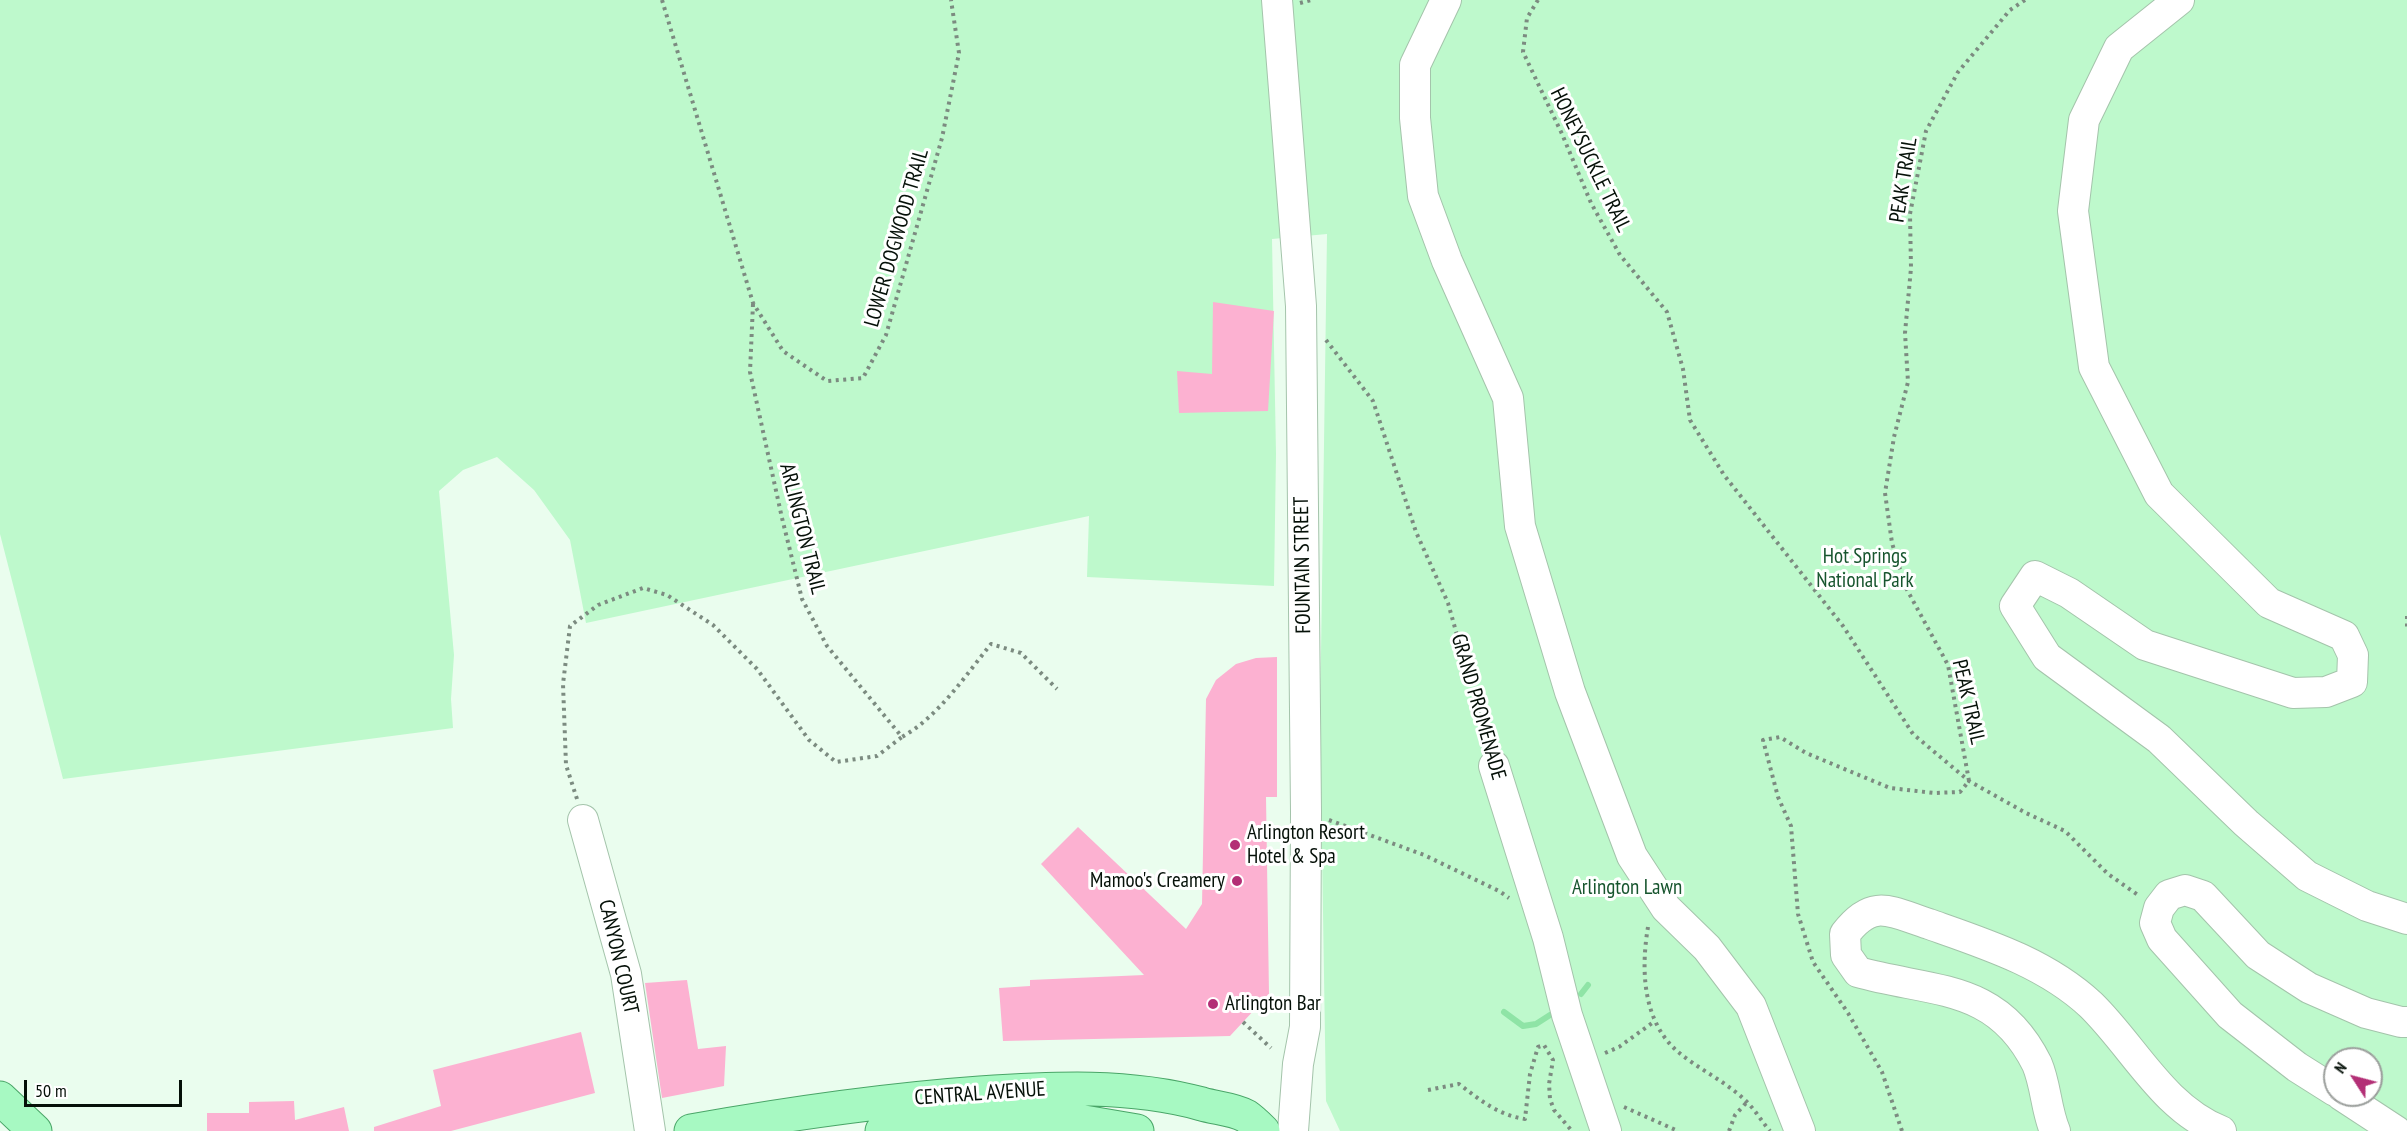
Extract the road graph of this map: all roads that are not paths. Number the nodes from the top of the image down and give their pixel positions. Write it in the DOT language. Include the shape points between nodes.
graph roads {
  1 [pos="1277,0"];
  2 [pos="1446,0"];
  3 [pos="2179,0"];
  4 [pos="1494,766"];
  5 [pos="583,820"];
  6 [pos="2407,919"];
  7 [pos="2407,1022"];
  8 [pos="2323,1083"];
  9 [pos="0,1098"];
  10 [pos="2359,1107"];
  11 [pos="1602,1121"];
  12 [pos="35,1131"];
  13 [pos="650,1131"];
  14 [pos="691,1131"];
  15 [pos="882,1131"];
  16 [pos="1137,1131"];
  17 [pos="1263,1131"];
  18 [pos="1293,1131"];
  19 [pos="1800,1131"];
  20 [pos="2055,1131"];
  21 [pos="2221,1131"];
  22 [pos="2396,1131"];
  1 -- 18 [label="street, FOUNTAIN STREET" via="1301,306 1305,1027"];
  2 -- 19 [label="street" via="1415,65 1415,118 1423,196 1447,261 1508,398 1520,526 1570,692 1632,856 1666,908 1707,948 1751,1006"];
  3 -- 6 [label="street" via="2119,48 2084,120 2073,211 2094,367 2159,494 2269,603 2344,636 2354,655 2352,682 2326,692 2293,693 2145,645 2069,593 2035,576 2015,606 2047,657 2160,740 2246,824 2307,876 2367,906"];
  4 -- 11 [label="street, GRAND PROMENADE"];
  5 -- 13 [label="street, CANYON COURT" via="626,974"];
  7 -- 8 [label="street" via="2366,1013 2310,988 2258,955 2203,896 2185,890 2169,895 2159,908 2155,923 2162,939 2230,1015"];
  9 -- 12 [label="main road"];
  10 -- 22 [label="street"];
  14 -- 17 [label="main road, CENTRAL AVENUE" via="888,1100 1033,1089 1109,1089 1174,1096 1226,1110 1245,1116"];
  15 -- 16 [label="main road, CENTRAL AVENUE" via="1017,1120 1078,1121"];
  20 -- 21 [label="street" via="2038,1066 2018,1032 1990,1009 1959,993 1858,972 1846,955 1845,934 1857,917 1879,909 1895,913 2043,969 2092,1007 2170,1098 2205,1125"];
}
